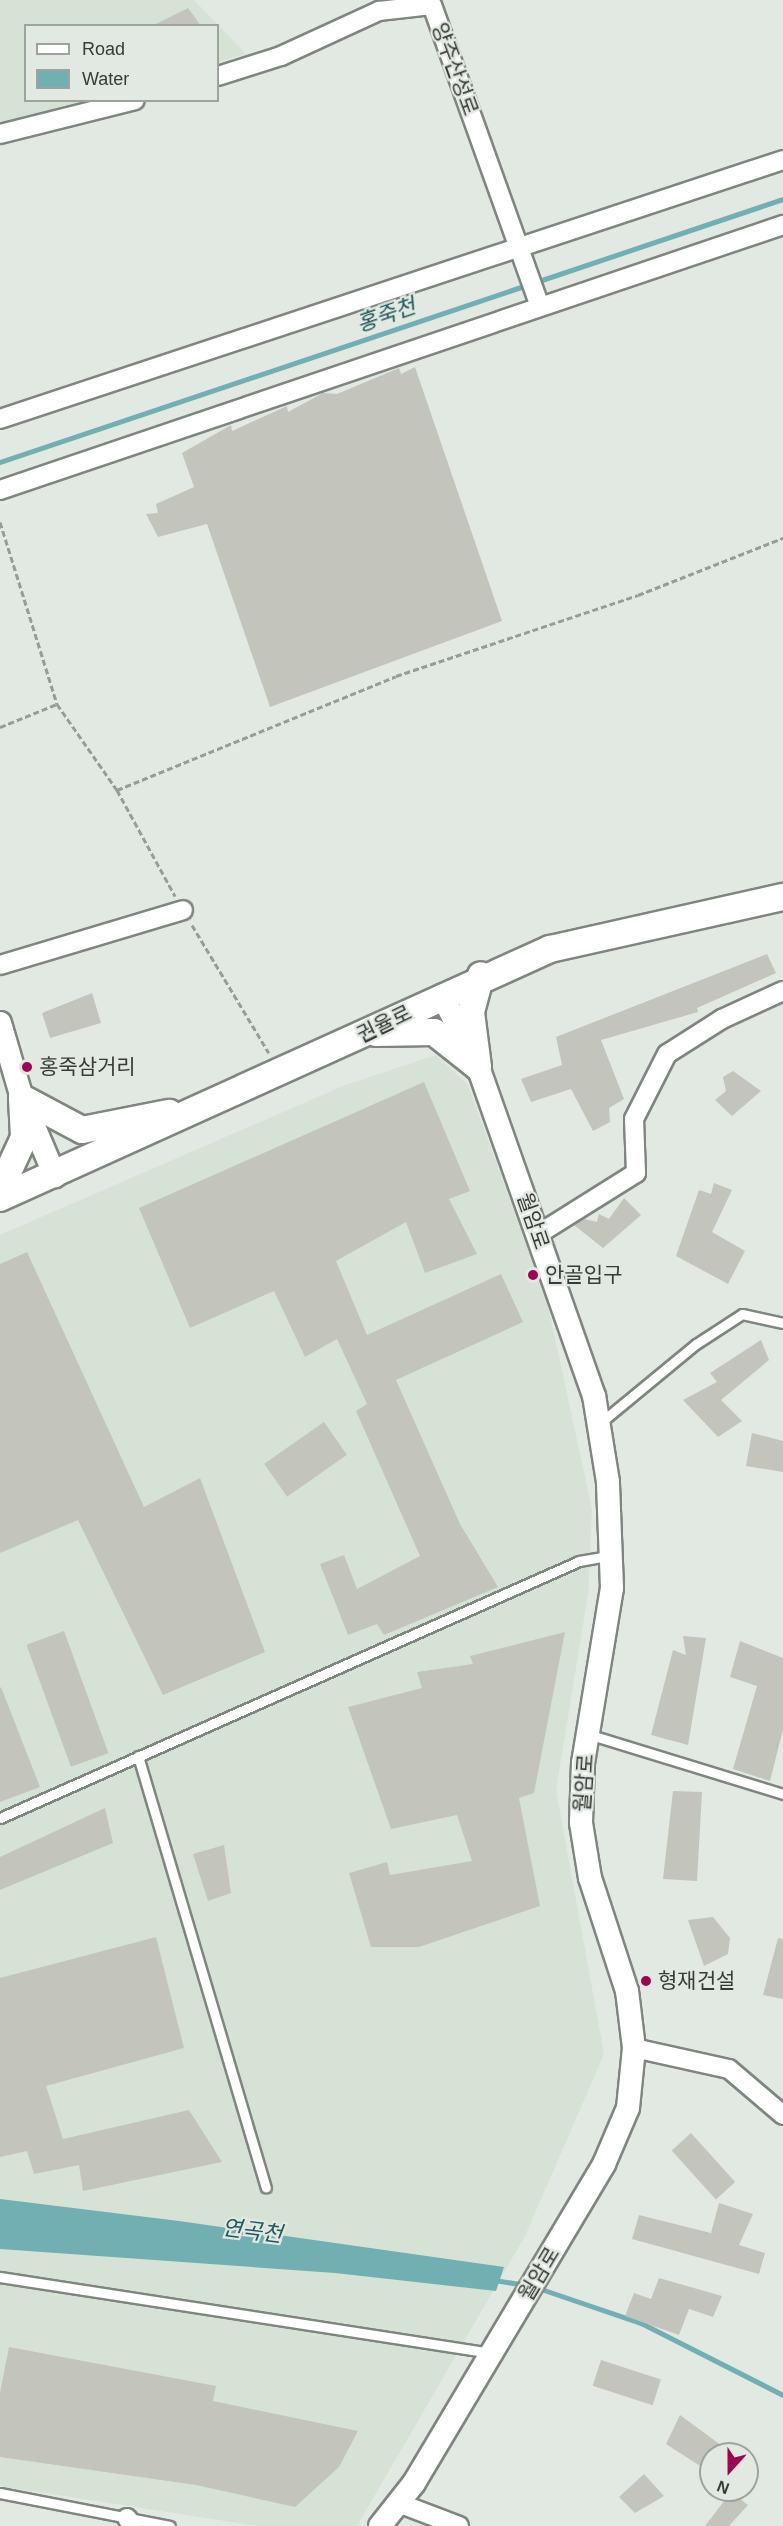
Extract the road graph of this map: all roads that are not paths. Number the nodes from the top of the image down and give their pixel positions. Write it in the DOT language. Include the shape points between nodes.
graph roads {
  1 [pos="219,76"];
  2 [pos="127,102"];
  3 [pos="0,134"];
  4 [pos="783,160"];
  5 [pos="783,225"];
  6 [pos="517,246"];
  7 [pos="540,306"];
  8 [pos="0,419"];
  9 [pos="0,490"];
  10 [pos="783,897"];
  11 [pos="183,910"];
  12 [pos="0,965"];
  13 [pos="481,975"];
  14 [pos="783,991"];
  15 [pos="442,994"];
  16 [pos="0,1023"];
  17 [pos="364,1034"];
  18 [pos="478,1067"];
  19 [pos="22,1098"];
  20 [pos="208,1106"];
  21 [pos="0,1176"];
  22 [pos="55,1176"];
  23 [pos="0,1198"];
  24 [pos="537,1235"];
  25 [pos="783,1323"];
  26 [pos="598,1424"];
  27 [pos="613,1555"];
  28 [pos="588,1734"];
  29 [pos="138,1756"];
  30 [pos="783,1794"];
  31 [pos="0,1818"];
  32 [pos="634,2048"];
  33 [pos="783,2115"];
  34 [pos="266,2187"];
  35 [pos="0,2277"];
  36 [pos="490,2353"];
  37 [pos="0,2493"];
  38 [pos="401,2504"];
  39 [pos="130,2522"];
  40 [pos="170,2526"];
  41 [pos="380,2526"];
  42 [pos="459,2526"];
  1 -- 6 [label="street, 양주산성로" via="281,56 379,10 432,5"];
  2 -- 3 [label="street"];
  4 -- 6 [label="street"];
  5 -- 7 [label="street"];
  6 -- 7 [label="street"];
  6 -- 8 [label="street"];
  7 -- 9 [label="street"];
  10 -- 13 [label="main road, 권율로" via="550,949"];
  11 -- 12 [label="street"];
  13 -- 15 [label="main road, 권율로"];
  13 -- 18 [label="main road" via="471,1012"];
  14 -- 24 [label="street" via="722,1019 667,1054 634,1119 636,1173"];
  15 -- 17 [label="main road, 권율로"];
  15 -- 18 [label="street, 월암로"];
  16 -- 19 [label="street"];
  17 -- 18 [label="main road" via="434,1032"];
  17 -- 20 [label="main road, 권율로"];
  18 -- 24 [label="street, 월암로"];
  19 -- 20 [label="main road" via="82,1130"];
  19 -- 21 [label="main road" via="24,1137 8,1172"];
  19 -- 22 [label="street"];
  20 -- 22 [label="main road, 권율로"];
  22 -- 23 [label="main road, 권율로"];
  24 -- 26 [label="street, 월암로" via="583,1361"];
  25 -- 26 [label="lane" via="742,1314 696,1344"];
  26 -- 27 [label="street, 월암로"];
  27 -- 28 [label="street, 월암로" via="608,1629"];
  27 -- 29 [label="lane" via="579,1562"];
  28 -- 30 [label="lane"];
  28 -- 32 [label="street, 월암로" via="580,1796 585,1853 624,1976"];
  29 -- 31 [label="lane"];
  29 -- 34 [label="lane"];
  32 -- 33 [label="street" via="729,2068"];
  32 -- 36 [label="street, 월암로" via="619,2133"];
  35 -- 36 [label="lane"];
  36 -- 38 [label="street, 월암로"];
  37 -- 39 [label="lane"];
  38 -- 41 [label="street, 월암로"];
  38 -- 42 [label="street"];
  39 -- 40 [label="lane"];
}
